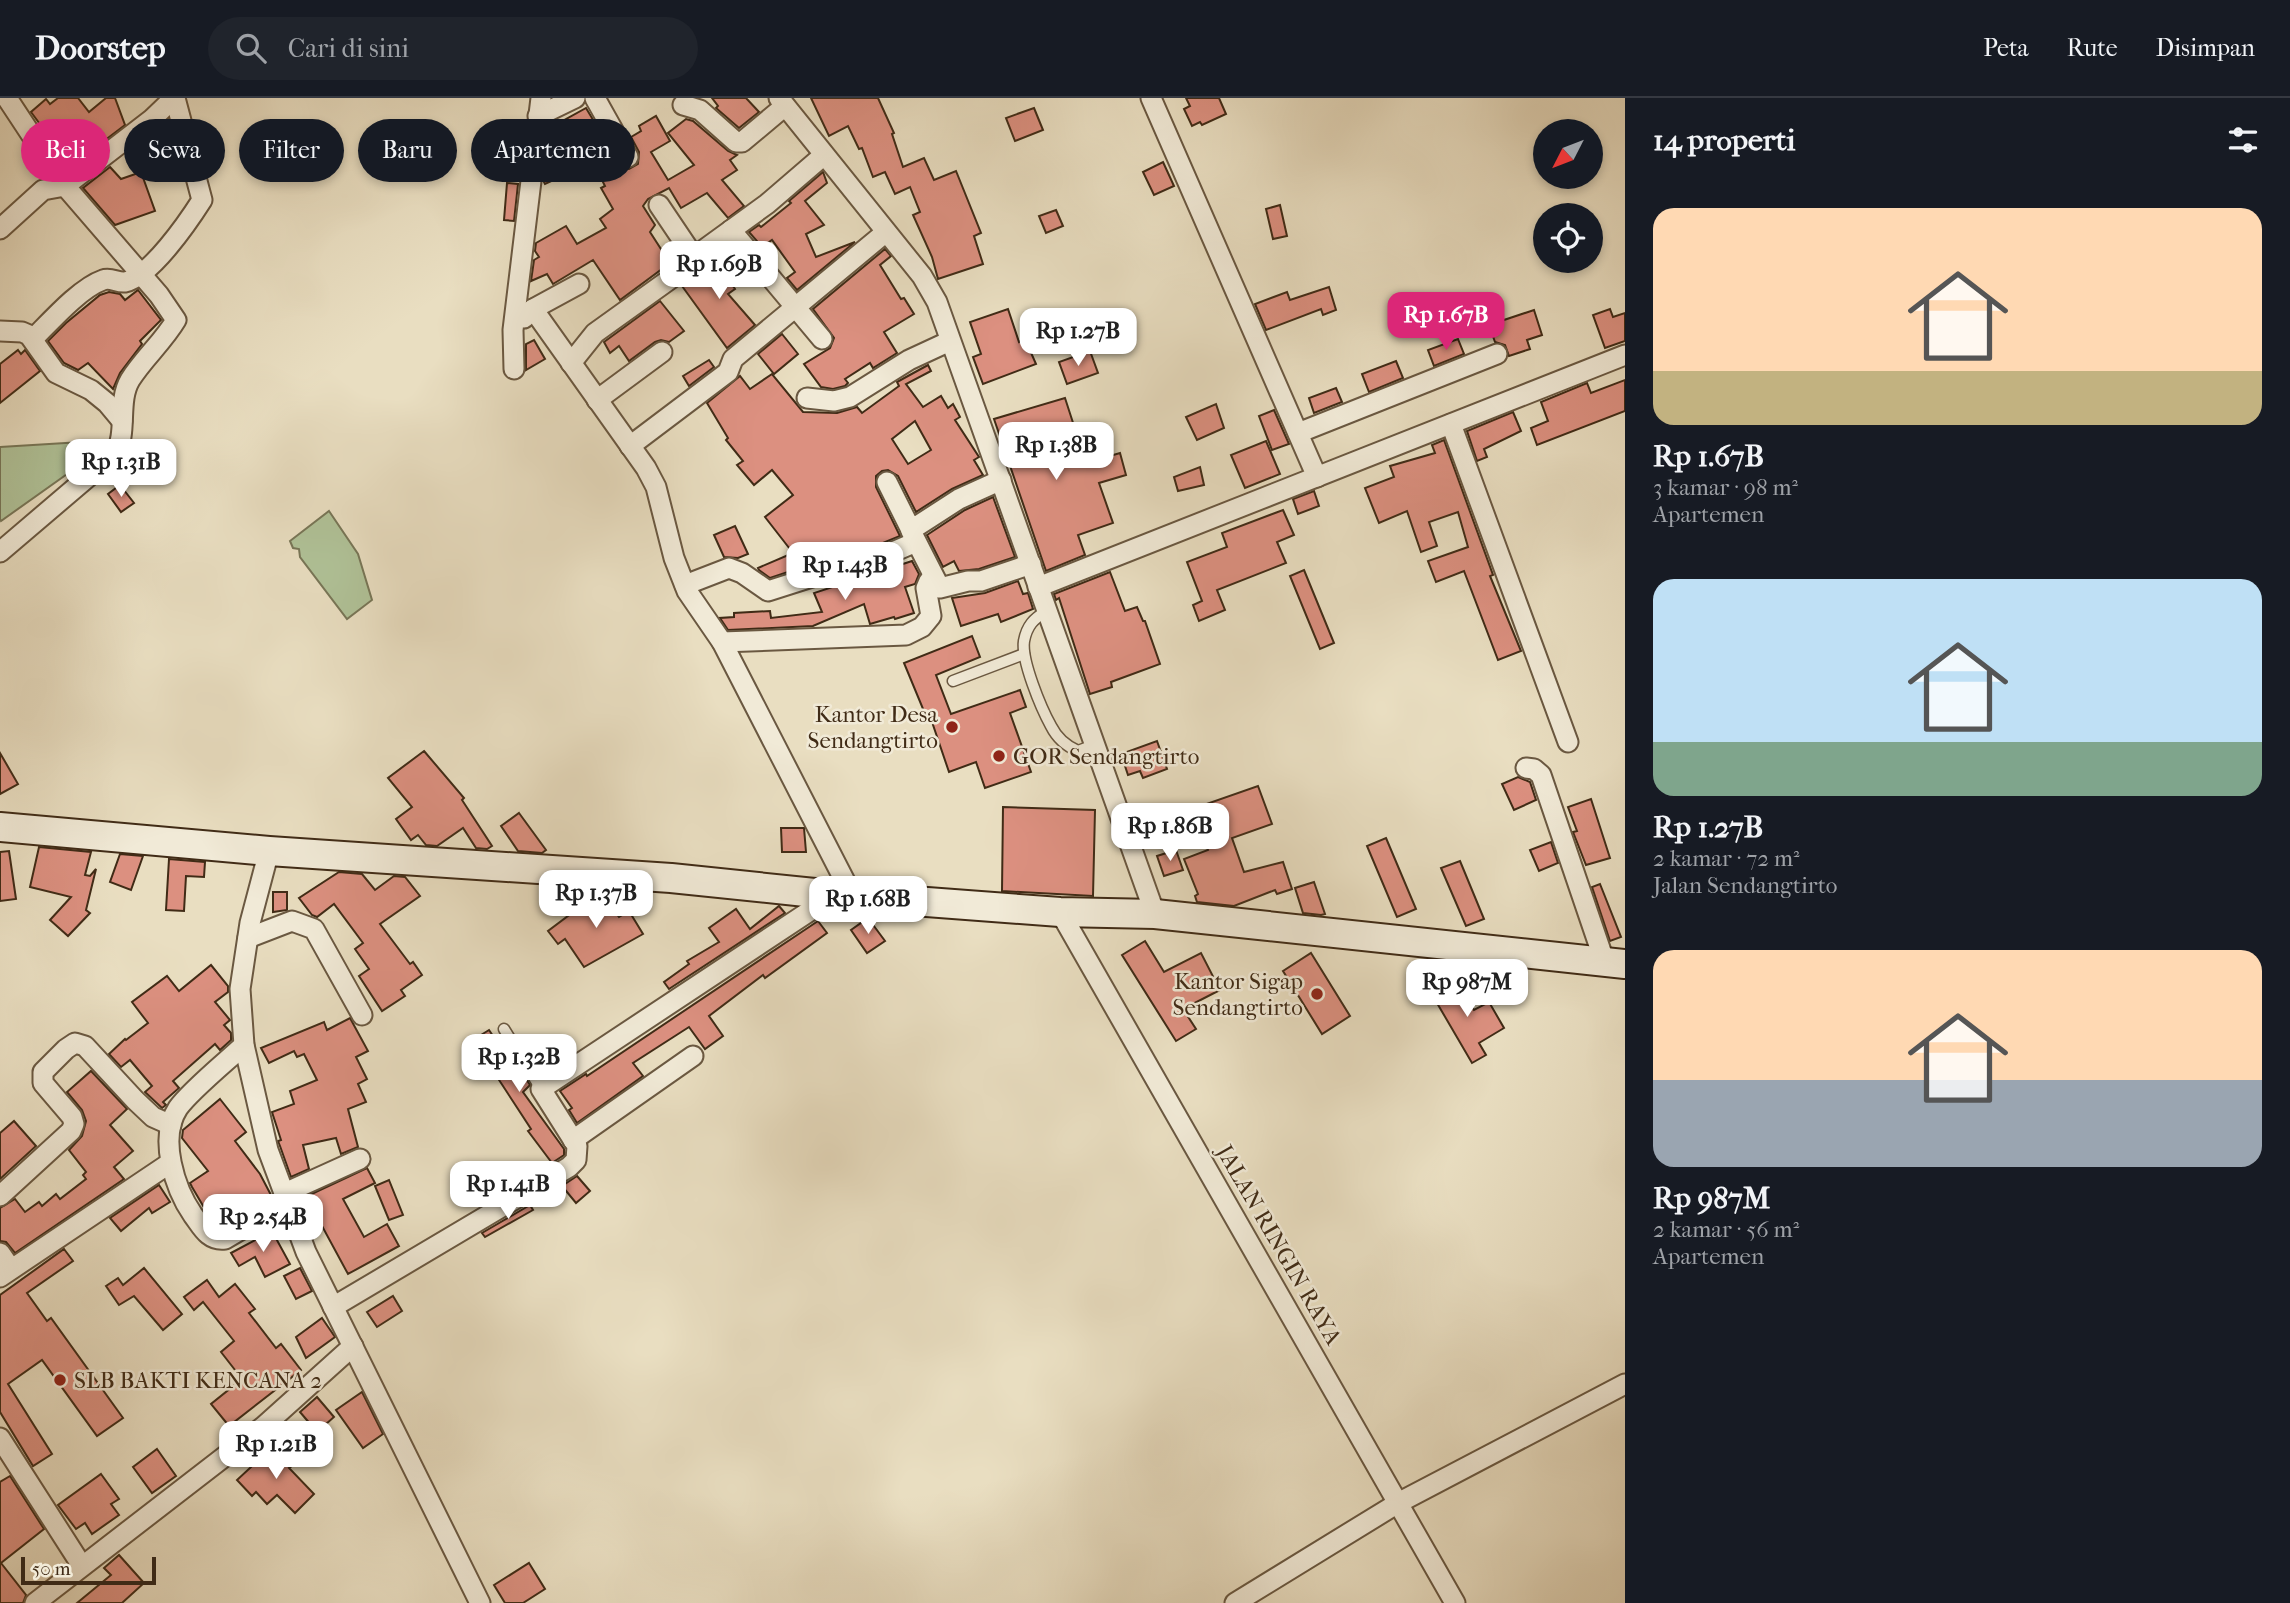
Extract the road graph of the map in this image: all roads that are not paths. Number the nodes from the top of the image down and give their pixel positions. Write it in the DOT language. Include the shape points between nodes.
graph roads {
  1 [pos="7,98"];
  2 [pos="174,98"];
  3 [pos="575,98"];
  4 [pos="595,98"];
  5 [pos="1151,98"];
  6 [pos="782,102"];
  7 [pos="683,105"];
  8 [pos="539,107"];
  9 [pos="607,119"];
  10 [pos="824,155"];
  11 [pos="65,186"];
  12 [pos="659,205"];
  13 [pos="0,229"];
  14 [pos="732,230"];
  15 [pos="886,232"];
  16 [pos="694,257"];
  17 [pos="140,273"];
  18 [pos="579,284"];
  19 [pos="796,307"];
  20 [pos="533,309"];
  21 [pos="513,330"];
  22 [pos="0,331"];
  23 [pos="33,339"];
  24 [pos="822,339"];
  25 [pos="950,341"];
  26 [pos="662,352"];
  27 [pos="1497,355"];
  28 [pos="1625,355"];
  29 [pos="571,363"];
  30 [pos="514,369"];
  31 [pos="807,398"];
  32 [pos="597,400"];
  33 [pos="122,421"];
  34 [pos="1451,424"];
  35 [pos="1297,433"];
  36 [pos="630,446"];
  37 [pos="1317,477"];
  38 [pos="1001,480"];
  39 [pos="887,482"];
  40 [pos="914,536"];
  41 [pos="0,552"];
  42 [pos="1031,564"];
  43 [pos="934,579"];
  44 [pos="685,584"];
  45 [pos="1038,587"];
  46 [pos="1046,611"];
  47 [pos="722,642"];
  48 [pos="1024,654"];
  49 [pos="953,681"];
  50 [pos="1567,742"];
  51 [pos="1094,744"];
  52 [pos="1526,768"];
  53 [pos="0,827"];
  54 [pos="269,851"];
  55 [pos="843,895"];
  56 [pos="1060,912"];
  57 [pos="1155,914"];
  58 [pos="248,938"];
  59 [pos="1615,963"];
  60 [pos="362,1015"];
  61 [pos="504,1029"];
  62 [pos="244,1045"];
  63 [pos="693,1056"];
  64 [pos="541,1089"];
  65 [pos="172,1125"];
  66 [pos="573,1140"];
  67 [pos="359,1160"];
  68 [pos="170,1163"];
  69 [pos="0,1196"];
  70 [pos="287,1198"];
  71 [pos="0,1253"];
  72 [pos="6,1273"];
  73 [pos="333,1307"];
  74 [pos="353,1346"];
  75 [pos="1625,1384"];
  76 [pos="0,1438"];
  77 [pos="7,1465"];
  78 [pos="1399,1504"];
  79 [pos="82,1566"];
  80 [pos="35,1603"];
  81 [pos="480,1603"];
  82 [pos="1235,1603"];
  83 [pos="1455,1603"];
  1 -- 11 [label="street"];
  2 -- 11 [label="street"];
  2 -- 17 [label="street" via="202,200 183,230"];
  3 -- 8 [label="street"];
  4 -- 9 [label="street"];
  5 -- 35 [label="street"];
  6 -- 7 [label="street" via="742,142 736,142 700,110"];
  6 -- 10 [label="street"];
  8 -- 21 [label="street"];
  10 -- 14 [label="street"];
  10 -- 15 [label="street"];
  11 -- 13 [label="street" via="43,190"];
  11 -- 17 [label="street"];
  12 -- 16 [label="street"];
  14 -- 16 [label="street"];
  14 -- 19 [label="street"];
  15 -- 19 [label="street"];
  15 -- 25 [label="street" via="922,276"];
  16 -- 29 [label="street" via="595,333"];
  17 -- 23 [label="street" via="127,282 104,279"];
  17 -- 33 [label="street" via="176,320 129,382"];
  18 -- 20 [label="street"];
  19 -- 24 [label="street"];
  19 -- 36 [label="street" via="733,359 729,372"];
  20 -- 21 [label="street"];
  20 -- 29 [label="street"];
  21 -- 30 [label="street"];
  22 -- 23 [label="street" via="22,332"];
  23 -- 33 [label="street" via="56,373 91,390"];
  25 -- 31 [label="street" via="850,397 834,401"];
  25 -- 38 [label="street"];
  26 -- 32 [label="street"];
  27 -- 35 [label="street"];
  28 -- 34 [label="street"];
  29 -- 32 [label="street"];
  32 -- 36 [label="street"];
  33 -- 41 [label="street" via="115,454"];
  34 -- 37 [label="street"];
  34 -- 50 [label="street"];
  35 -- 37 [label="street"];
  36 -- 44 [label="street" via="656,487"];
  37 -- 45 [label="street"];
  38 -- 40 [label="street" via="959,499"];
  38 -- 42 [label="street"];
  39 -- 40 [label="street"];
  40 -- 43 [label="street"];
  40 -- 44 [label="street" via="865,564 768,591 729,568"];
  42 -- 43 [label="street" via="981,582 943,588"];
  42 -- 45 [label="street"];
  43 -- 47 [label="street" via="926,588 931,616 906,635"];
  44 -- 47 [label="street"];
  45 -- 46 [label="street"];
  46 -- 48 [label="lane" via="1031,621"];
  46 -- 51 [label="street"];
  47 -- 55 [label="street"];
  48 -- 49 [label="lane"];
  48 -- 51 [label="lane" via="1051,727 1067,747 1079,751"];
  51 -- 57 [label="street"];
  52 -- 59 [label="street" via="1541,775"];
  53 -- 54 [label="street"];
  54 -- 55 [label="street" via="671,878"];
  54 -- 58 [label="street"];
  55 -- 56 [label="street"];
  55 -- 64 [label="street"];
  56 -- 57 [label="street"];
  56 -- 78 [label="street, JALAN RINGIN RAYA"];
  57 -- 59 [label="street"];
  58 -- 60 [label="street" via="292,921 314,929"];
  58 -- 62 [label="street" via="240,989"];
  61 -- 64 [label="lane"];
  62 -- 65 [label="street" via="178,1109"];
  62 -- 70 [label="street" via="268,1150"];
  63 -- 66 [label="street"];
  64 -- 66 [label="street"];
  65 -- 68 [label="street"];
  65 -- 69 [label="street" via="153,1117 85,1046 75,1043 43,1072 43,1083 72,1117 71,1131"];
  66 -- 73 [label="street" via="578,1153 569,1167"];
  67 -- 70 [label="street"];
  68 -- 70 [label="street" via="185,1203 216,1240 225,1239"];
  68 -- 72 [label="street"];
  70 -- 73 [label="street"];
  71 -- 72 [label="street"];
  73 -- 74 [label="street"];
  74 -- 79 [label="street" via="264,1426"];
  74 -- 81 [label="street"];
  75 -- 78 [label="street"];
  76 -- 77 [label="street"];
  77 -- 79 [label="street"];
  78 -- 82 [label="street"];
  78 -- 83 [label="street, JALAN RINGIN RAYA"];
  79 -- 80 [label="street"];
}
